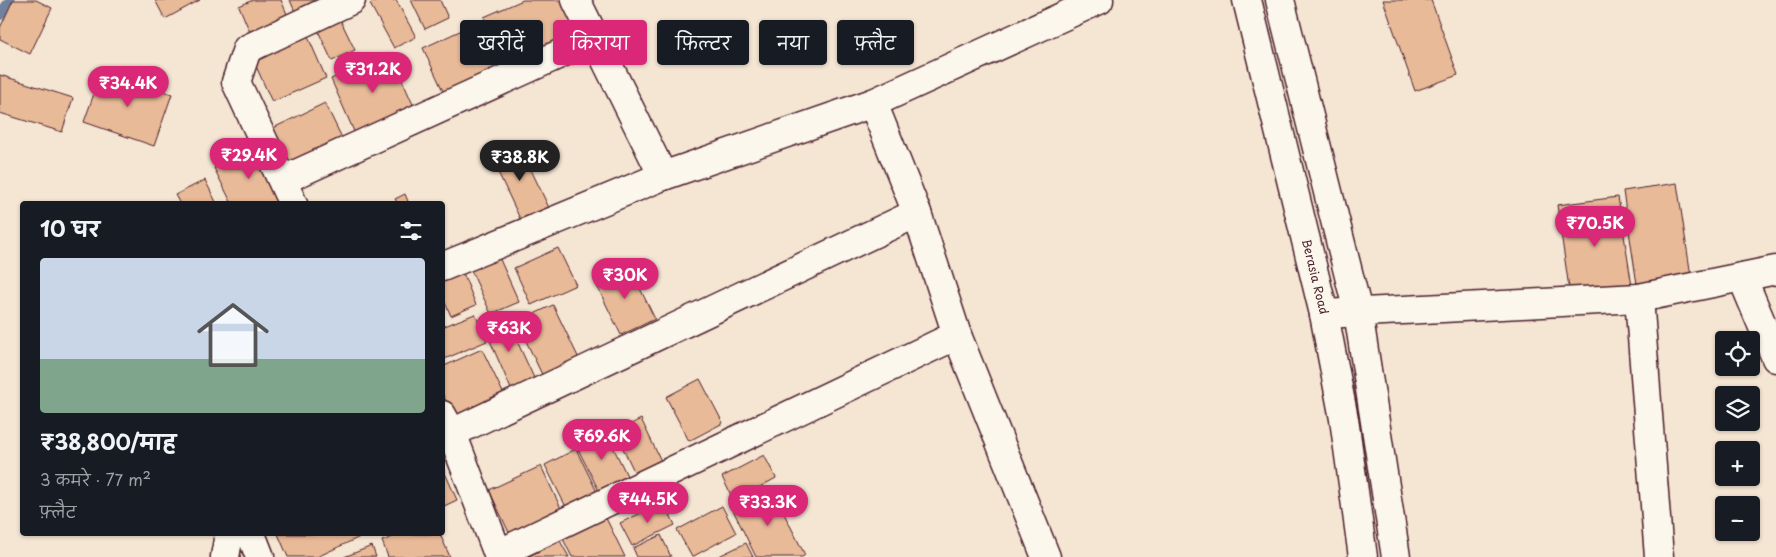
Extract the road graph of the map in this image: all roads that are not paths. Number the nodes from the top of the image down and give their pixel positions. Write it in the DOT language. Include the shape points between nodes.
graph roads {
  1 [pos="351,0"];
  2 [pos="576,0"];
  3 [pos="1099,0"];
  4 [pos="1247,0"];
  5 [pos="1280,0"];
  6 [pos="586,20"];
  7 [pos="553,59"];
  8 [pos="608,65"];
  9 [pos="873,103"];
  10 [pos="663,176"];
  11 [pos="288,192"];
  12 [pos="917,214"];
  13 [pos="445,266"];
  14 [pos="1776,270"];
  15 [pos="1742,277"];
  16 [pos="1639,298"];
  17 [pos="1358,312"];
  18 [pos="1324,314"];
  19 [pos="957,335"];
  20 [pos="1775,354"];
  21 [pos="447,424"];
  22 [pos="229,536"];
  23 [pos="252,536"];
  24 [pos="498,556"];
  25 [pos="224,557"];
  26 [pos="260,557"];
  27 [pos="1046,557"];
  28 [pos="1363,557"];
  29 [pos="1396,557"];
  30 [pos="1659,557"];
  1 -- 11 [label="street" via="247,49 236,82"];
  2 -- 6 [label="street"];
  3 -- 9 [label="street"];
  4 -- 18 [label="street, Berasia Road"];
  5 -- 17 [label="street"];
  7 -- 11 [label="street"];
  8 -- 10 [label="street"];
  9 -- 10 [label="street"];
  9 -- 12 [label="street"];
  10 -- 13 [label="street"];
  12 -- 19 [label="street"];
  12 -- 21 [label="street"];
  14 -- 15 [label="street"];
  15 -- 16 [label="street"];
  15 -- 20 [label="street"];
  16 -- 17 [label="street"];
  16 -- 30 [label="street"];
  17 -- 18 [label="street"];
  17 -- 29 [label="street"];
  18 -- 28 [label="street, Berasia Road" via="1344,419"];
  19 -- 24 [label="street"];
  19 -- 27 [label="street"];
  21 -- 24 [label="street"];
  22 -- 25 [label="street"];
  23 -- 26 [label="street"];
}
